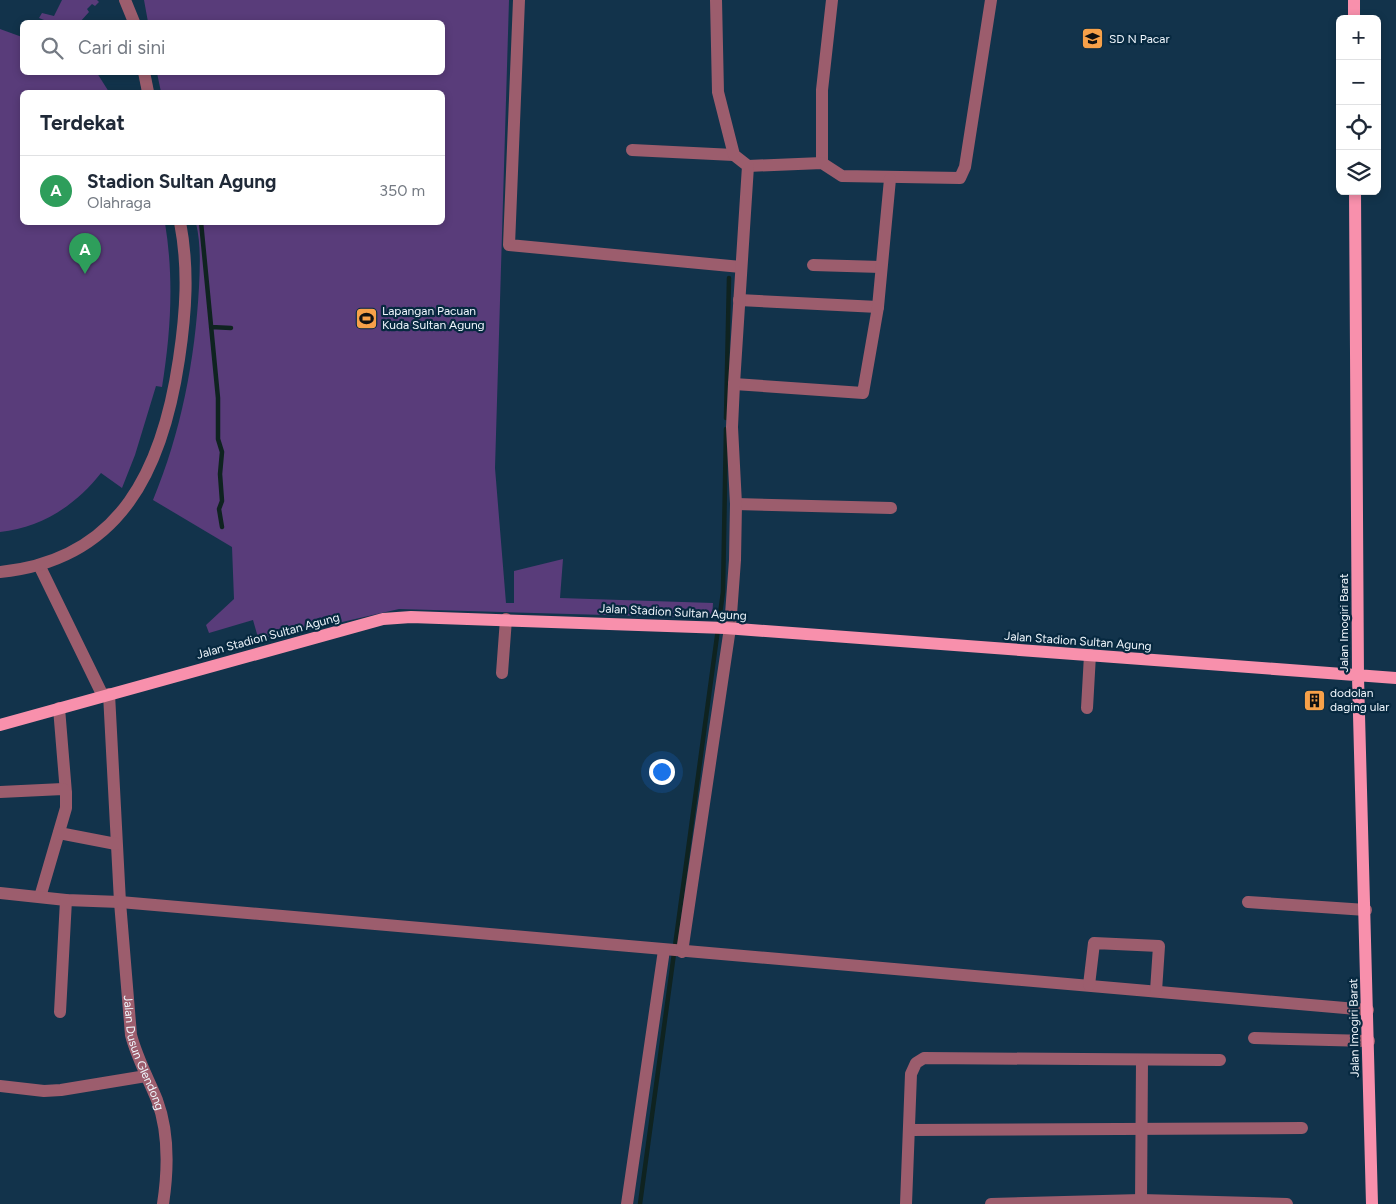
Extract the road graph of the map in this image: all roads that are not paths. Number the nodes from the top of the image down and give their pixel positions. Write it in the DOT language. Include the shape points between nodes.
graph roads {
  1 [pos="125,0"];
  2 [pos="519,0"];
  3 [pos="716,0"];
  4 [pos="832,0"];
  5 [pos="991,0"];
  6 [pos="1354,0"];
  7 [pos="1354,15"];
  8 [pos="133,20"];
  9 [pos="145,75"];
  10 [pos="148,90"];
  11 [pos="632,150"];
  12 [pos="734,155"];
  13 [pos="822,163"];
  14 [pos="748,166"];
  15 [pos="890,179"];
  16 [pos="1355,195"];
  17 [pos="180,225"];
  18 [pos="814,265"];
  19 [pos="741,267"];
  20 [pos="881,268"];
  21 [pos="739,300"];
  22 [pos="878,307"];
  23 [pos="734,384"];
  24 [pos="736,504"];
  25 [pos="891,508"];
  26 [pos="39,565"];
  27 [pos="0,572"];
  28 [pos="506,619"];
  29 [pos="722,628"];
  30 [pos="1090,655"];
  31 [pos="502,673"];
  32 [pos="1358,677"];
  33 [pos="1396,678"];
  34 [pos="106,695"];
  35 [pos="59,708"];
  36 [pos="1087,708"];
  37 [pos="0,725"];
  38 [pos="0,792"];
  39 [pos="66,793"];
  40 [pos="59,833"];
  41 [pos="116,844"];
  42 [pos="0,893"];
  43 [pos="40,897"];
  44 [pos="66,900"];
  45 [pos="120,902"];
  46 [pos="1248,902"];
  47 [pos="1366,910"];
  48 [pos="673,951"];
  49 [pos="1089,985"];
  50 [pos="1156,992"];
  51 [pos="1368,1010"];
  52 [pos="60,1012"];
  53 [pos="1254,1038"];
  54 [pos="1368,1041"];
  55 [pos="1142,1060"];
  56 [pos="1220,1060"];
  57 [pos="146,1076"];
  58 [pos="0,1086"];
  59 [pos="1302,1128"];
  60 [pos="1142,1129"];
  61 [pos="909,1130"];
  62 [pos="1141,1202"];
  63 [pos="163,1204"];
  64 [pos="627,1204"];
  65 [pos="906,1204"];
  66 [pos="990,1204"];
  67 [pos="1287,1204"];
  68 [pos="1372,1204"];
  1 -- 8 [label="street"];
  2 -- 19 [label="street" via="509,245"];
  3 -- 12 [label="street" via="718,92"];
  4 -- 13 [label="street" via="822,90"];
  5 -- 15 [label="street" via="965,167 960,178"];
  6 -- 7 [label="main road"];
  9 -- 10 [label="street"];
  11 -- 12 [label="street"];
  12 -- 14 [label="street"];
  13 -- 14 [label="street"];
  13 -- 15 [label="street" via="842,176"];
  14 -- 19 [label="street"];
  15 -- 20 [label="street"];
  16 -- 32 [label="main road, Jalan Imogiri Barat"];
  17 -- 26 [label="street" via="186,269 184,322 171,405 153,461 138,491 115,519 82,544"];
  18 -- 20 [label="street"];
  19 -- 21 [label="street"];
  20 -- 22 [label="street"];
  21 -- 22 [label="street"];
  21 -- 23 [label="street"];
  22 -- 23 [label="street" via="863,393"];
  23 -- 24 [label="street" via="732,427"];
  24 -- 25 [label="street"];
  24 -- 29 [label="street"];
  26 -- 27 [label="street"];
  26 -- 34 [label="street"];
  28 -- 29 [label="main road, Jalan Stadion Sultan Agung"];
  28 -- 31 [label="street"];
  28 -- 34 [label="main road, Jalan Stadion Sultan Agung" via="383,619"];
  29 -- 30 [label="main road, Jalan Stadion Sultan Agung"];
  29 -- 48 [label="street"];
  30 -- 32 [label="main road, Jalan Stadion Sultan Agung"];
  30 -- 36 [label="street"];
  32 -- 33 [label="main road, Jalan Stadion Sultan Agung"];
  32 -- 47 [label="main road, Jalan Imogiri Barat"];
  34 -- 35 [label="main road, Jalan Stadion Sultan Agung"];
  34 -- 41 [label="street, Jalan Dusun Glendong"];
  35 -- 37 [label="main road, Jalan Stadion Sultan Agung"];
  35 -- 39 [label="street"];
  38 -- 39 [label="street" via="63,789"];
  39 -- 40 [label="street" via="66,808"];
  40 -- 41 [label="street"];
  40 -- 43 [label="street"];
  41 -- 45 [label="street, Jalan Dusun Glendong"];
  42 -- 43 [label="street"];
  43 -- 44 [label="street"];
  44 -- 45 [label="street"];
  44 -- 52 [label="street"];
  45 -- 48 [label="street"];
  45 -- 57 [label="street, Jalan Dusun Glendong" via="132,1035 136,1055"];
  46 -- 47 [label="street"];
  47 -- 51 [label="main road, Jalan Imogiri Barat"];
  48 -- 49 [label="street"];
  48 -- 64 [label="street"];
  49 -- 50 [label="street"];
  49 -- 50 [label="street" via="1094,943 1159,946"];
  50 -- 51 [label="street"];
  51 -- 54 [label="main road, Jalan Imogiri Barat"];
  53 -- 54 [label="street"];
  54 -- 68 [label="main road, Jalan Imogiri Barat"];
  55 -- 56 [label="street"];
  55 -- 60 [label="street"];
  55 -- 61 [label="street" via="924,1058 916,1063 911,1074"];
  57 -- 58 [label="street" via="61,1090"];
  57 -- 63 [label="street, Jalan Dusun Glendong" via="158,1102 165,1137"];
  59 -- 60 [label="street"];
  60 -- 61 [label="street"];
  60 -- 62 [label="street"];
  61 -- 65 [label="street"];
  62 -- 66 [label="street"];
  62 -- 67 [label="street"];
}
